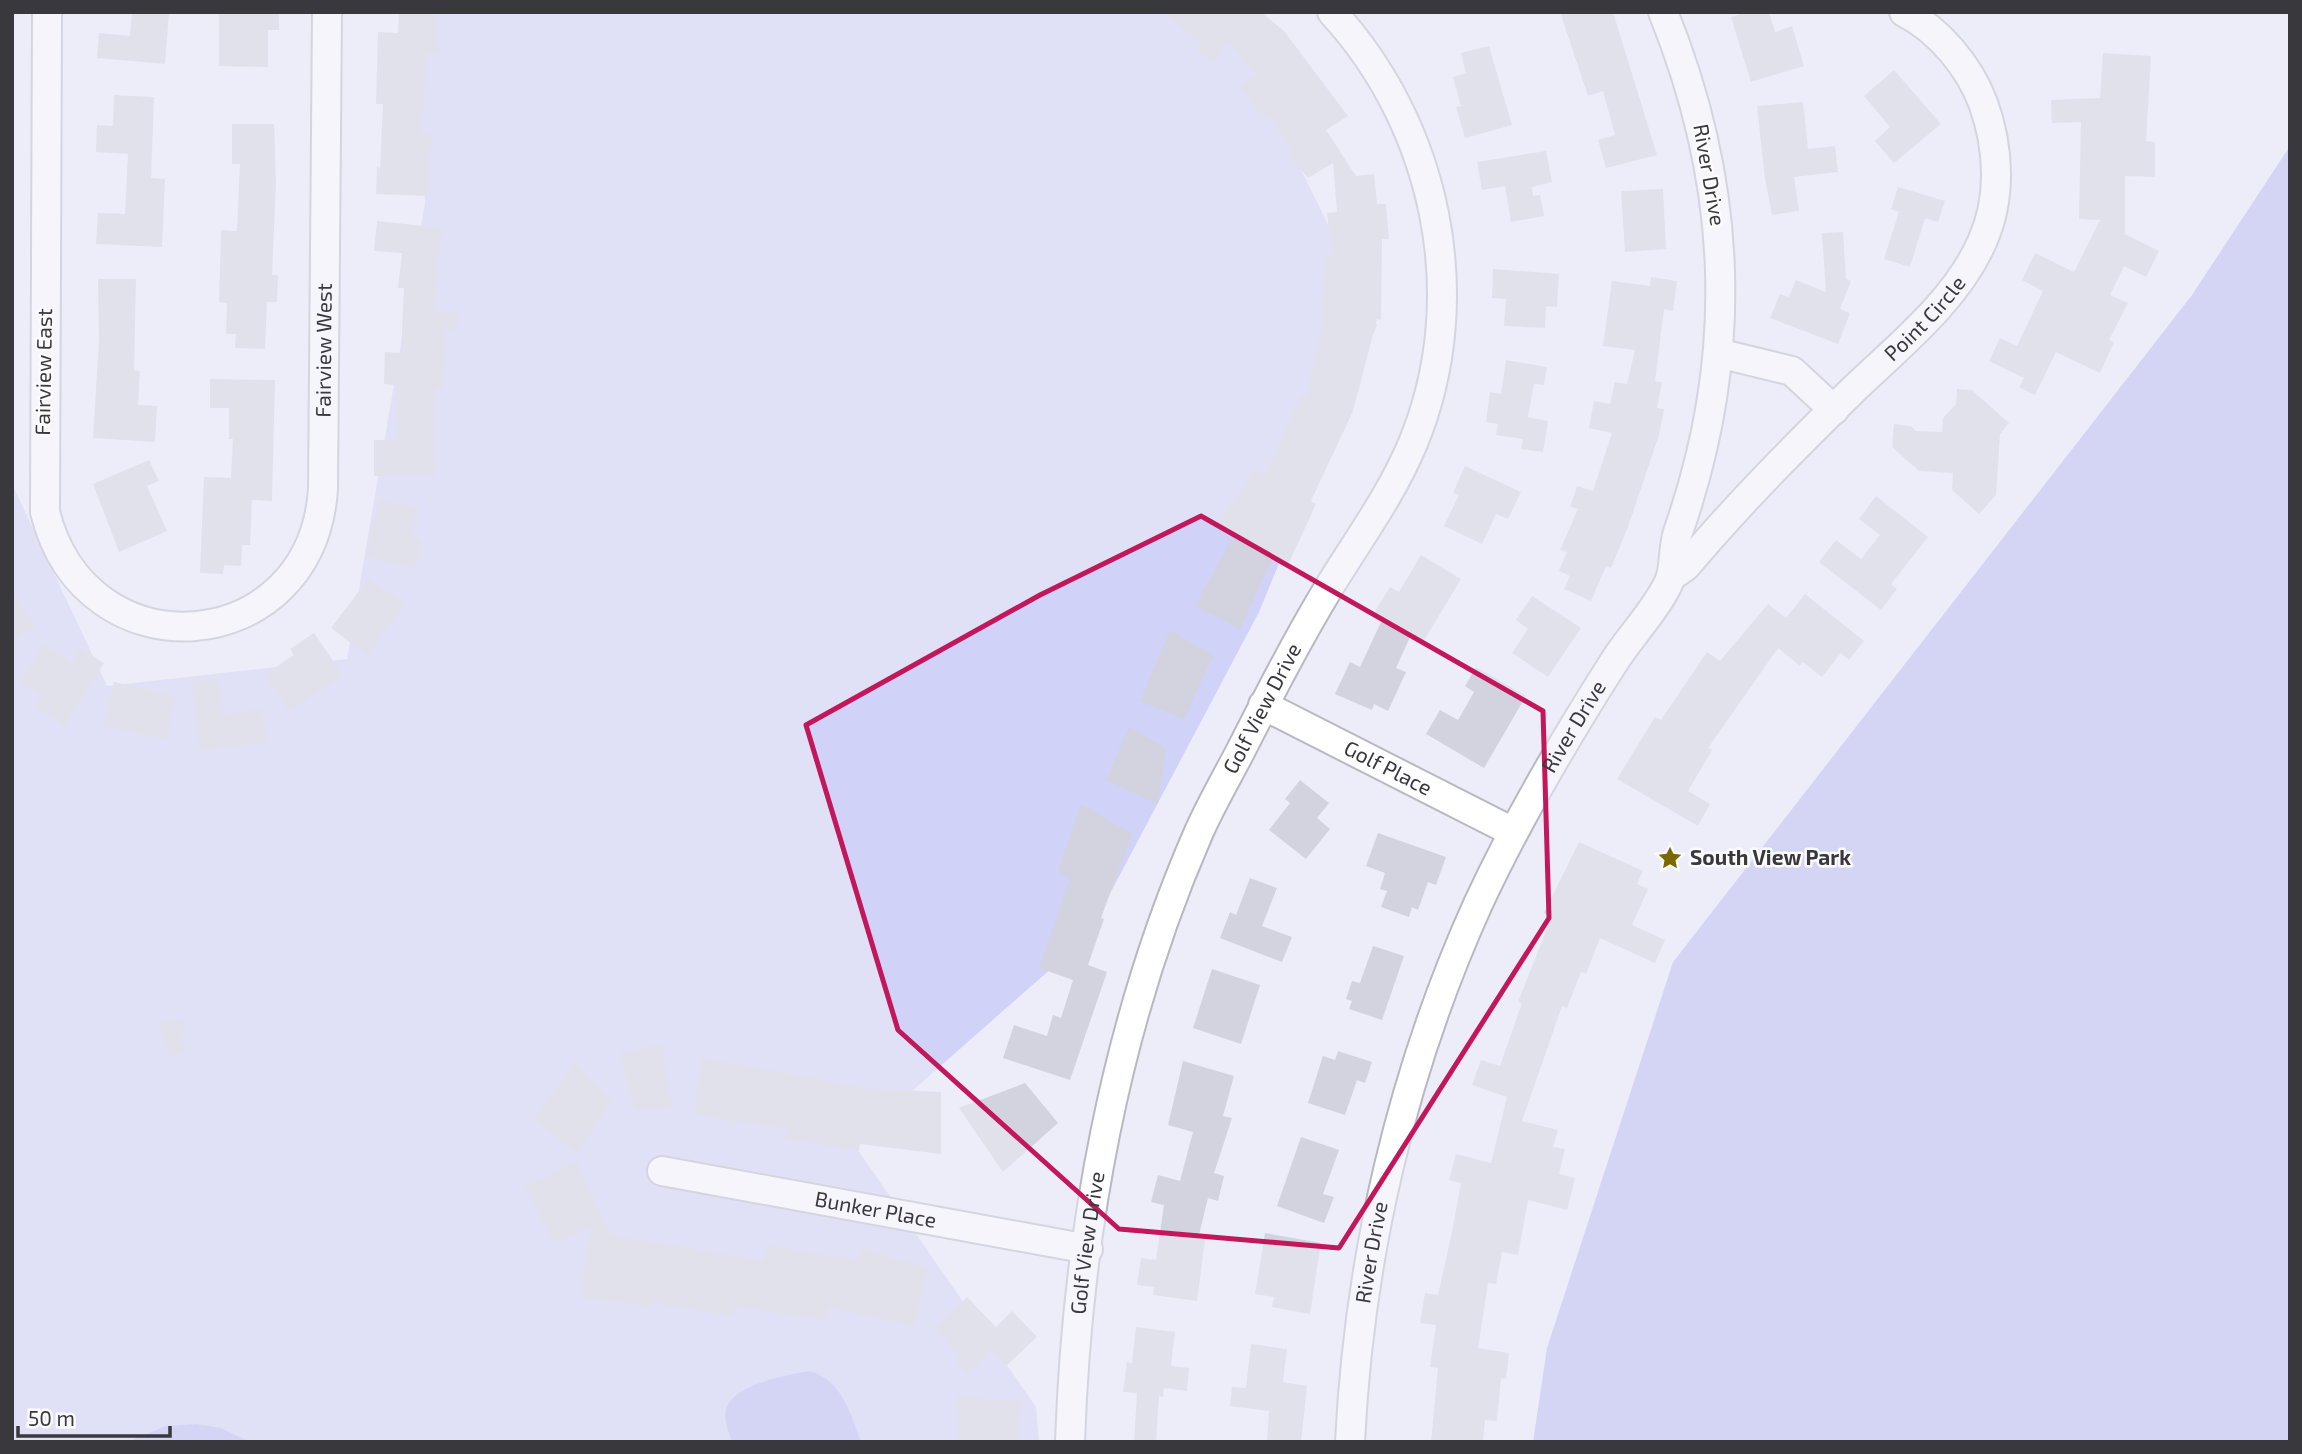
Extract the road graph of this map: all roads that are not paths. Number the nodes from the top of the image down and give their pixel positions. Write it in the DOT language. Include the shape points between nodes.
graph roads {
  1 [pos="47,12"];
  2 [pos="327,12"];
  3 [pos="1332,12"];
  4 [pos="1663,12"];
  5 [pos="1904,12"];
  6 [pos="1718,353"];
  7 [pos="1834,410"];
  8 [pos="1673,575"];
  9 [pos="207,626"];
  10 [pos="1264,705"];
  11 [pos="1513,832"];
  12 [pos="662,1171"];
  13 [pos="1088,1249"];
  14 [pos="1070,1442"];
  15 [pos="1350,1442"];
  1 -- 9 [label="street, Fairview East" via="43,496 47,520 70,571 113,609 159,626"];
  2 -- 9 [label="street, Fairview West" via="319,521 307,551 278,590 252,609"];
  3 -- 10 [label="street, Golf View Drive" via="1378,71 1411,135 1437,230 1441,313 1436,363 1413,442 1392,487 1328,589"];
  4 -- 6 [label="street, River Drive" via="1697,107 1716,206 1721,263"];
  5 -- 7 [label="street, Point Circle" via="1954,54 1978,92 1995,148 1993,208 1984,240 1953,290"];
  6 -- 7 [label="street" via="1791,372"];
  6 -- 8 [label="street, River Drive" via="1706,441 1671,550"];
  7 -- 8 [label="street, Point Circle"];
  8 -- 11 [label="street, River Drive" via="1554,756"];
  10 -- 11 [label="street, Golf Place"];
  10 -- 13 [label="street, Golf View Drive" via="1198,833 1146,968 1110,1107"];
  11 -- 15 [label="street, River Drive" via="1445,985 1394,1146 1362,1312"];
  12 -- 13 [label="street, Bunker Place"];
  13 -- 14 [label="street, Golf View Drive"];
}
